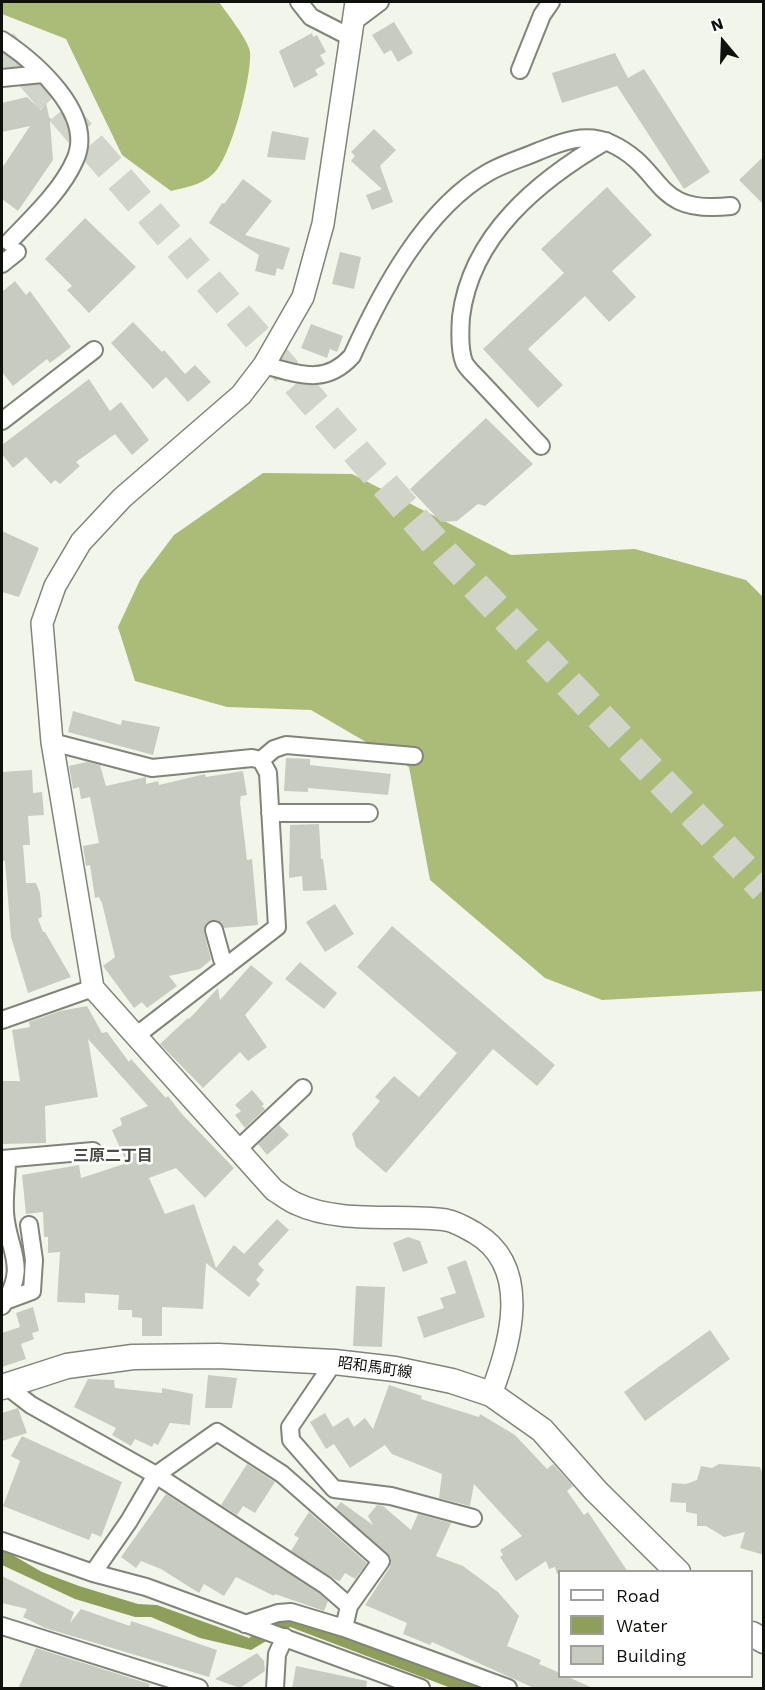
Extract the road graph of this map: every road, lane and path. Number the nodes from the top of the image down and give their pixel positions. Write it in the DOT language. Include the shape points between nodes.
graph roads {
  1 [pos="299,2"];
  2 [pos="356,2"];
  3 [pos="380,2"];
  4 [pos="551,2"];
  5 [pos="351,30"];
  6 [pos="2,40"];
  7 [pos="520,69"];
  8 [pos="43,74"];
  9 [pos="2,78"];
  10 [pos="606,141"];
  11 [pos="731,206"];
  12 [pos="2,264"];
  13 [pos="94,350"];
  14 [pos="264,365"];
  15 [pos="2,421"];
  16 [pos="541,446"];
  17 [pos="52,742"];
  18 [pos="414,756"];
  19 [pos="261,760"];
  20 [pos="270,813"];
  21 [pos="369,813"];
  22 [pos="214,930"];
  23 [pos="227,966"];
  24 [pos="93,988"];
  25 [pos="2,1020"];
  26 [pos="137,1035"];
  27 [pos="303,1088"];
  28 [pos="238,1149"];
  29 [pos="93,1151"];
  30 [pos="4,1159"];
  31 [pos="29,1226"];
  32 [pos="3,1304"];
  33 [pos="333,1362"];
  34 [pos="3,1386"];
  35 [pos="490,1394"];
  36 [pos="156,1475"];
  37 [pos="473,1518"];
  38 [pos="2,1541"];
  39 [pos="676,1570"];
  40 [pos="93,1573"];
  41 [pos="349,1606"];
  42 [pos="2,1626"];
  43 [pos="252,1626"];
  44 [pos="344,1628"];
  45 [pos="283,1636"];
  46 [pos="199,1689"];
  47 [pos="275,1689"];
  48 [pos="421,1689"];
  49 [pos="508,1689"];
  1 -- 5 [label="street" via="310,17"];
  2 -- 5 [label="street"];
  3 -- 5 [label="street"];
  4 -- 7 [label="street"];
  5 -- 14 [label="street" via="323,224 303,297"];
  6 -- 8 [label="street"];
  8 -- 9 [label="street"];
  8 -- 12 [label="street" via="76,117 79,150 66,176"];
  10 -- 11 [label="street" via="630,152 672,199 698,208"];
  10 -- 14 [label="street" via="582,138 560,143 489,172 466,187 404,256 352,356 340,370 314,376"];
  10 -- 16 [label="street" via="573,160 499,226 469,278 463,301 461,344 465,363"];
  13 -- 15 [label="street"];
  14 -- 17 [label="street" via="241,395 122,498 81,542 55,586 42,623"];
  17 -- 19 [label="street" via="152,768"];
  17 -- 24 [label="street"];
  18 -- 19 [label="street" via="286,745"];
  19 -- 20 [label="street" via="268,772"];
  20 -- 21 [label="street"];
  20 -- 23 [label="street" via="278,927"];
  22 -- 23 [label="street"];
  23 -- 26 [label="street"];
  24 -- 25 [label="street"];
  24 -- 26 [label="street"];
  26 -- 28 [label="street"];
  27 -- 28 [label="street"];
  28 -- 35 [label="street" via="274,1190 298,1205 346,1214 447,1220 486,1239 508,1276 513,1317 506,1357"];
  29 -- 30 [label="street"];
  30 -- 32 [label="street" via="5,1214 17,1264"];
  31 -- 32 [label="street" via="34,1260 32,1291"];
  33 -- 34 [label="main road, 昭和馬町線" via="218,1356 133,1357 67,1366"];
  33 -- 35 [label="main road, 昭和馬町線" via="395,1369"];
  33 -- 37 [label="street" via="290,1426 291,1440 334,1488 391,1496"];
  34 -- 36 [label="street"];
  35 -- 39 [label="main road, 昭和馬町線" via="542,1430 596,1491"];
  36 -- 40 [label="street"];
  36 -- 41 [label="street" via="325,1585"];
  36 -- 41 [label="street" via="217,1432 282,1474 381,1561"];
  38 -- 40 [label="street"];
  40 -- 43 [label="street" via="146,1587"];
  41 -- 44 [label="street"];
  42 -- 46 [label="street"];
  43 -- 44 [label="street" via="278,1613 291,1612"];
  43 -- 45 [label="street"];
  44 -- 49 [label="street"];
  45 -- 47 [label="street"];
  45 -- 48 [label="street"];
}
